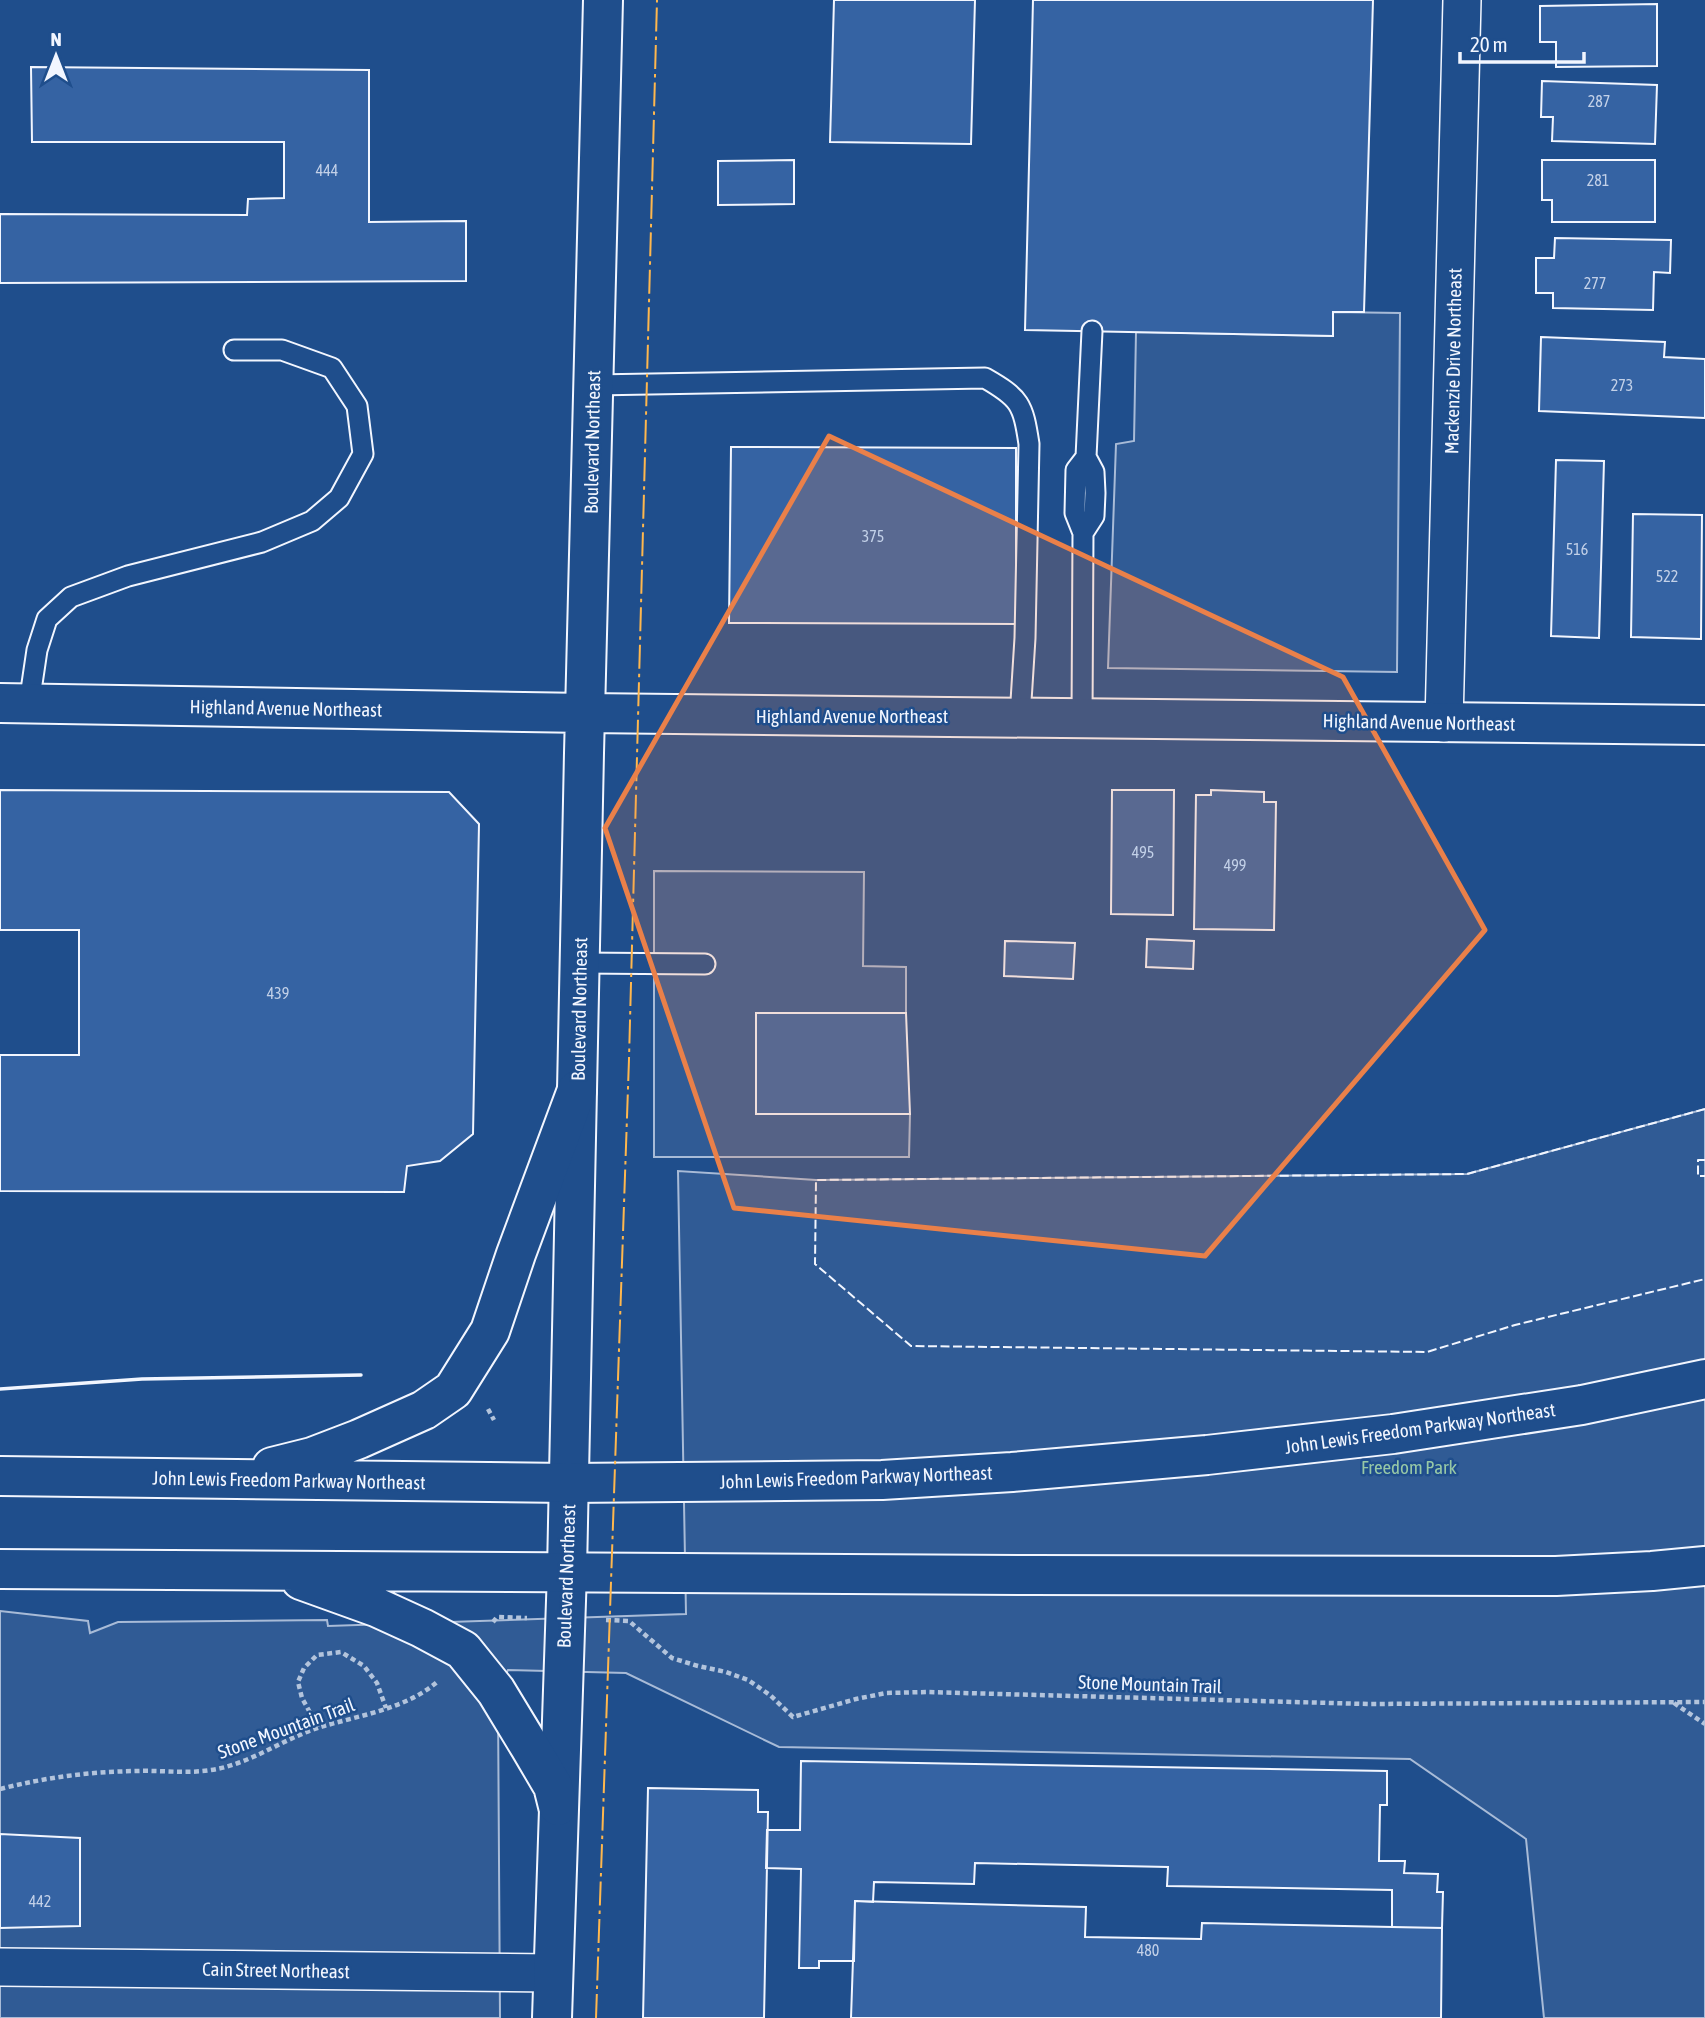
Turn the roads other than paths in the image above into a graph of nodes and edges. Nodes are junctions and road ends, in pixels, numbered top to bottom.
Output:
1 (603, 0) edge
2 (1462, 0) edge
3 (1092, 331) dead end
4 (234, 350) dead end
5 (594, 384) junction
6 (14, 704) edge
7 (586, 713) junction
8 (1020, 717) junction
9 (1082, 718) junction
10 (1444, 723) junction
11 (1705, 725) edge
12 (580, 963) junction
13 (705, 964) dead end
14 (577, 1090) junction
15 (1705, 1379) edge
16 (0, 1476) edge
17 (229, 1479) junction
18 (568, 1483) junction
19 (1705, 1566) edge
20 (0, 1569) edge
21 (272, 1570) junction
22 (567, 1571) junction
23 (558, 1806) junction
24 (0, 1967) edge
25 (552, 1973) junction
26 (552, 2018) edge

1 - 5 main road, Boulevard Northeast
2 - 10 street, Mackenzie Drive Northeast
3 - 9 lane
4 - 6 lane
5 - 7 main road, Boulevard Northeast
5 - 8 lane
6 - 7 main road, Highland Avenue Northeast
7 - 8 main road, Highland Avenue Northeast
7 - 12 main road, Boulevard Northeast
8 - 9 main road, Highland Avenue Northeast
9 - 10 main road, Highland Avenue Northeast
10 - 11 main road, Highland Avenue Northeast
12 - 13 lane
12 - 14 main road, Boulevard Northeast
14 - 17 main road
14 - 18 main road, Boulevard Northeast
15 - 18 main road, John Lewis Freedom Parkway Northeast
16 - 17 main road, John Lewis Freedom Parkway Northeast
17 - 18 main road, John Lewis Freedom Parkway Northeast
18 - 22 main road, Boulevard Northeast
19 - 22 main road
20 - 21 main road
21 - 22 main road
21 - 23 main road
22 - 23 main road, Boulevard Northeast
23 - 25 main road, Boulevard Northeast
24 - 25 street, Cain Street Northeast
25 - 26 main road, Boulevard Northeast

